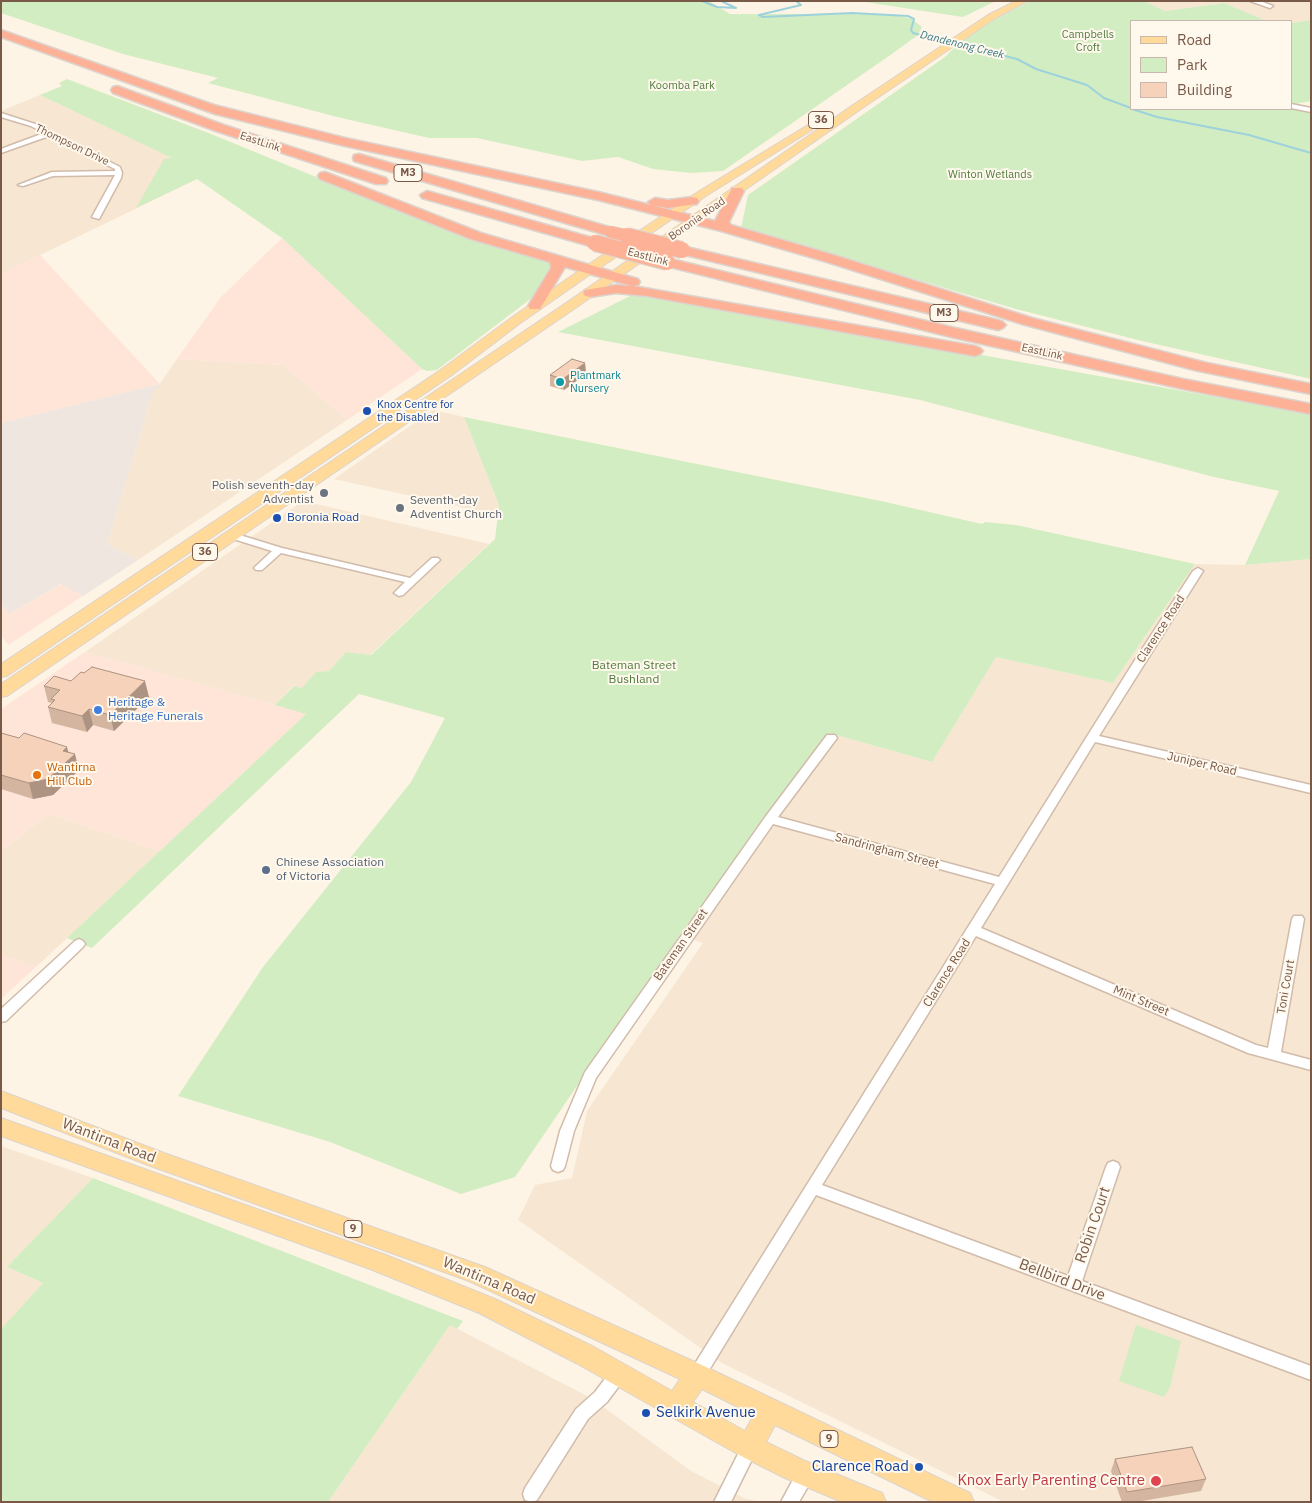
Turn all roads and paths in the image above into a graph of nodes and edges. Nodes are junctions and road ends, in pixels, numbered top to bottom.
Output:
1 (1006, 1) edge
2 (1023, 1) edge
3 (1253, 1) edge
4 (1270, 6) dead end
5 (1, 33) edge
6 (946, 42) junction
7 (103, 85) dead end
8 (846, 104) junction
9 (207, 106) junction
10 (857, 106) junction
11 (1292, 106) edge
12 (1311, 110) edge
13 (1, 115) edge
14 (220, 128) junction
15 (50, 133) junction
16 (1, 150) edge
17 (119, 173) junction
18 (21, 185) dead end
19 (394, 185) dead end
20 (413, 191) dead end
21 (738, 191) junction
22 (598, 196) junction
23 (692, 201) junction
24 (671, 214) junction
25 (96, 217) dead end
26 (694, 220) junction
27 (726, 228) junction
28 (557, 261) junction
29 (589, 270) junction
30 (613, 277) junction
31 (590, 293) junction
32 (688, 299) junction
33 (535, 306) junction
34 (523, 337) junction
35 (486, 343) junction
36 (1208, 368) junction
37 (435, 379) junction
38 (1183, 384) junction
39 (453, 385) junction
40 (1311, 389) edge
41 (1311, 409) edge
42 (340, 444) junction
43 (366, 445) junction
44 (230, 535) junction
45 (280, 550) junction
46 (436, 560) dead end
47 (259, 568) dead end
48 (1198, 572) dead end
49 (412, 581) junction
50 (399, 593) dead end
51 (1, 672) edge
52 (1, 692) edge
53 (831, 738) dead end
54 (1093, 738) junction
55 (1311, 789) edge
56 (770, 819) junction
57 (1004, 882) junction
58 (1298, 919) dead end
59 (974, 930) junction
60 (79, 944) dead end
61 (1, 1017) edge
62 (1274, 1055) junction
63 (1311, 1065) edge
64 (1, 1098) edge
65 (1, 1128) edge
66 (558, 1166) dead end
67 (1113, 1167) dead end
68 (814, 1188) junction
69 (1073, 1284) junction
70 (619, 1373) junction
71 (1311, 1373) edge
72 (697, 1376) junction
73 (677, 1405) junction
74 (769, 1411) junction
75 (750, 1447) junction
76 (811, 1476) junction
77 (530, 1494) dead end
78 (722, 1502) edge
79 (789, 1502) edge
80 (873, 1502) edge
81 (961, 1502) edge

1 - 6 main road, Boronia Road / 36
2 - 6 main road, Boronia Road / 36
3 - 4 street
5 - 9 highway, EastLink / M3
6 - 8 main road, Boronia Road / 36
6 - 10 main road, Boronia Road / 36
7 - 14 highway, EastLink / M3
8 - 10 main road
8 - 23 main road, Boronia Road / 36
9 - 22 highway
9 - 36 highway, EastLink / M3, bridge
10 - 21 main road, Boronia Road / 36
11 - 12 street
13 - 15 street, Thompson Drive
14 - 19 highway, EastLink / M3
14 - 28 highway
15 - 16 street
15 - 17 street, Thompson Drive
17 - 18 street
17 - 25 street, Thompson Drive
20 - 38 highway, EastLink / M3, bridge
21 - 26 main road, Boronia Road / 36
21 - 27 highway
22 - 23 highway
22 - 24 highway
23 - 24 main road, Boronia Road / 36
24 - 26 highway
24 - 29 main road, Boronia Road / 36
26 - 27 highway
26 - 30 main road, Boronia Road / 36
27 - 36 highway
28 - 29 highway
28 - 33 highway
29 - 30 highway
29 - 33 main road, Boronia Road / 36
30 - 31 main road, Boronia Road / 36
30 - 32 highway
31 - 32 highway
31 - 34 main road, Boronia Road / 36
32 - 38 highway
33 - 35 main road, Boronia Road / 36
34 - 35 main road
34 - 39 main road, Boronia Road / 36
35 - 37 main road, Boronia Road / 36
36 - 40 highway, EastLink / M3
37 - 39 main road
37 - 42 main road, Boronia Road / 36
38 - 41 highway, EastLink / M3
39 - 43 main road, Boronia Road / 36
42 - 43 main road
42 - 51 main road, Boronia Road / 36
43 - 44 main road, Boronia Road / 36
44 - 45 street
44 - 52 main road, Boronia Road / 36
45 - 47 street
45 - 49 street
46 - 49 street
48 - 54 street, Clarence Road
49 - 50 street
53 - 56 street, Bateman Street
54 - 55 street, Juniper Road
54 - 57 street, Clarence Road
56 - 57 street, Sandringham Street
56 - 66 street, Bateman Street
57 - 59 street, Clarence Road
58 - 62 street, Toni Court
59 - 62 street, Mint Street
59 - 68 street, Clarence Road
60 - 61 street
62 - 63 street, Mint Street
64 - 72 main road, Wantirna Road / 9
65 - 70 main road, Wantirna Road / 9
67 - 69 street, Robin Court
68 - 69 street, Bellbird Drive
68 - 72 street, Clarence Road
69 - 71 street, Bellbird Drive
70 - 73 main road, Wantirna Road / 9
70 - 77 street
72 - 73 main road
72 - 74 main road, Wantirna Road / 9
73 - 75 main road, Wantirna Road / 9
74 - 75 main road
74 - 81 main road, Wantirna Road / 9
75 - 76 main road, Wantirna Road / 9
75 - 78 street
76 - 79 street
76 - 80 main road, Wantirna Road / 9

